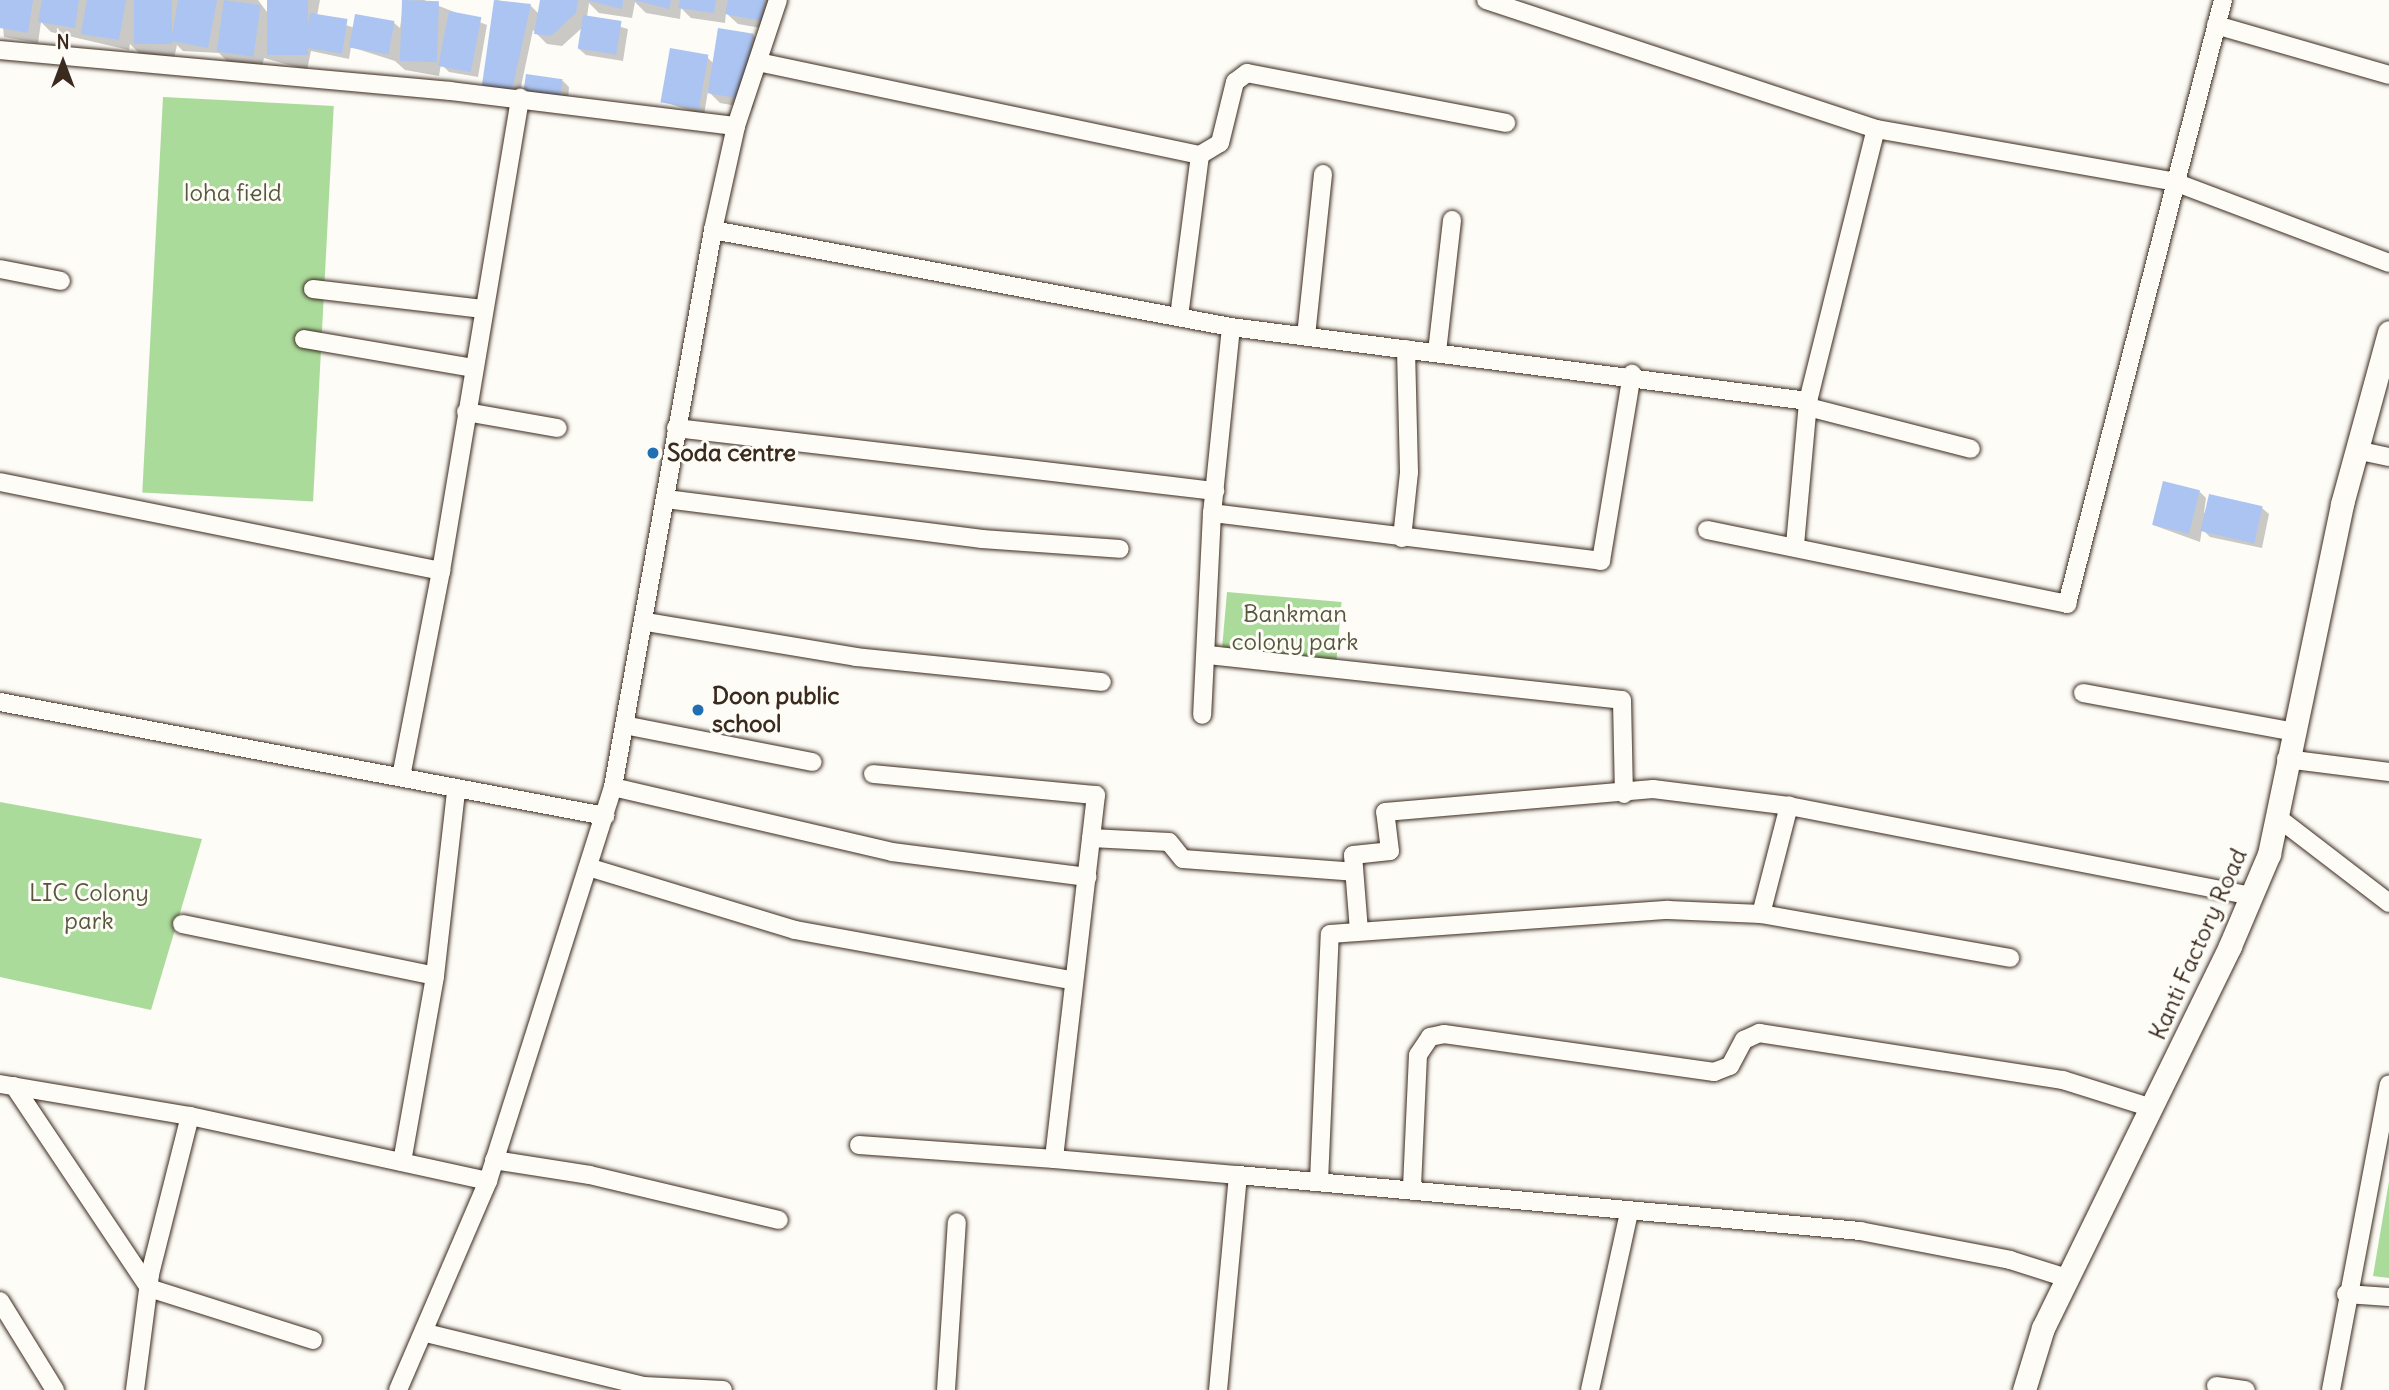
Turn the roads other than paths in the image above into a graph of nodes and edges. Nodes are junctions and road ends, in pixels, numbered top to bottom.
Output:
1 (778, 0) edge
2 (1486, 0) edge
3 (2223, 0) edge
4 (1506, 3) edge
5 (2216, 25) junction
6 (0, 50) edge
7 (758, 62) junction
8 (2389, 75) edge
9 (520, 99) junction
10 (1506, 123) dead end
11 (736, 126) junction
12 (1876, 129) junction
13 (1200, 155) junction
14 (1323, 174) dead end
15 (2172, 181) junction
16 (1452, 220) dead end
17 (713, 230) junction
18 (2389, 262) edge
19 (0, 269) edge
20 (61, 281) dead end
21 (313, 289) dead end
22 (482, 309) junction
23 (1179, 316) junction
24 (1231, 327) junction
25 (2389, 332) edge
26 (1306, 335) junction
27 (304, 339) dead end
28 (1406, 349) junction
29 (1437, 352) junction
30 (473, 368) junction
31 (1632, 374) junction
32 (1808, 404) junction
33 (466, 412) junction
34 (558, 428) dead end
35 (676, 428) junction
36 (1971, 449) dead end
37 (2356, 450) junction
38 (2389, 457) edge
39 (0, 482) edge
40 (1215, 491) junction
41 (666, 499) junction
42 (1212, 513) junction
43 (1706, 530) dead end
44 (1402, 538) junction
45 (1795, 545) junction
46 (1120, 549) dead end
47 (441, 571) junction
48 (647, 622) junction
49 (1208, 655) junction
50 (1102, 682) dead end
51 (2082, 693) dead end
52 (0, 702) edge
53 (1202, 715) dead end
54 (629, 726) junction
55 (2290, 731) junction
56 (2286, 759) junction
57 (812, 762) dead end
58 (2389, 772) edge
59 (873, 774) dead end
60 (401, 776) junction
61 (613, 787) junction
62 (456, 791) junction
63 (1624, 794) junction
64 (1789, 806) junction
65 (605, 816) junction
66 (2277, 817) junction
67 (1091, 838) junction
68 (588, 867) junction
69 (1354, 872) junction
70 (1087, 877) junction
71 (2253, 896) junction
72 (2389, 903) edge
73 (1761, 914) junction
74 (183, 924) dead end
75 (1359, 931) junction
76 (2010, 958) dead end
77 (435, 976) junction
78 (1070, 980) junction
79 (2389, 1084) edge
80 (7, 1085) edge
81 (2152, 1108) junction
82 (190, 1116) junction
83 (859, 1145) dead end
84 (1054, 1159) junction
85 (494, 1160) junction
86 (402, 1162) junction
87 (1238, 1175) junction
88 (488, 1181) junction
89 (1319, 1181) junction
90 (1412, 1187) junction
91 (1629, 1213) junction
92 (779, 1220) dead end
93 (957, 1222) dead end
94 (2067, 1278) junction
95 (149, 1288) junction
96 (2346, 1294) junction
97 (2389, 1297) edge
98 (0, 1301) edge
99 (426, 1333) junction
100 (313, 1339) dead end
101 (2216, 1386) dead end
102 (55, 1390) edge
103 (135, 1390) edge
104 (398, 1390) edge
105 (723, 1390) edge
106 (946, 1390) edge
107 (1218, 1390) edge
108 (1590, 1390) edge
109 (2024, 1390) edge
110 (2246, 1390) edge
111 (2331, 1390) edge

1 - 7 street
2 - 4 street
3 - 5 street
4 - 12 street
5 - 8 street
5 - 15 street
6 - 9 street
7 - 11 street
7 - 13 street
9 - 11 street
9 - 22 street
10 - 13 street
11 - 17 street
12 - 15 street
12 - 32 street
13 - 23 street
14 - 26 street
15 - 18 street
15 - 45 street
16 - 29 street
17 - 23 street
17 - 35 street
19 - 20 street
21 - 22 street
22 - 30 street
23 - 24 street
24 - 26 street
24 - 40 street
25 - 37 street, Kanti Factory Road
26 - 28 street
27 - 30 street
28 - 29 street
28 - 44 street
29 - 31 street
30 - 33 street
31 - 32 street
31 - 44 street
32 - 36 street
32 - 45 street
33 - 34 street
33 - 47 street
35 - 40 street
35 - 41 street
37 - 38 street
37 - 55 street, Kanti Factory Road
39 - 47 street
40 - 42 street
41 - 46 street
41 - 48 street
42 - 44 street
42 - 49 street
43 - 45 street
47 - 60 street
48 - 50 street
48 - 54 street
49 - 53 street
49 - 63 street
51 - 55 street
52 - 60 street
54 - 57 street
54 - 61 street
55 - 56 street, Kanti Factory Road
56 - 58 street
56 - 66 street, Kanti Factory Road
59 - 67 street
60 - 62 street
61 - 65 street
61 - 70 street
62 - 65 street
62 - 77 street
63 - 64 street
63 - 69 street
64 - 71 street
64 - 73 street
65 - 68 street
66 - 71 street, Kanti Factory Road
66 - 72 street
67 - 69 street
67 - 70 street
68 - 78 street
68 - 85 street
69 - 75 street
70 - 78 street
71 - 81 street, Kanti Factory Road
73 - 75 street
73 - 76 street
74 - 77 street
75 - 89 street
77 - 86 street
78 - 84 street
79 - 96 street
80 - 82 street
80 - 95 street
81 - 90 street
81 - 94 street, Kanti Factory Road
82 - 86 street
82 - 95 street
83 - 84 street
84 - 87 street
85 - 88 street
85 - 92 street
86 - 88 street
87 - 89 street
87 - 107 street
88 - 99 street
89 - 90 street
90 - 91 street
91 - 94 street
91 - 108 street
93 - 106 street
94 - 109 street, Kanti Factory Road
95 - 100 street
95 - 103 street
96 - 97 street
96 - 111 street
98 - 102 street
99 - 104 street
99 - 105 street
101 - 110 street

